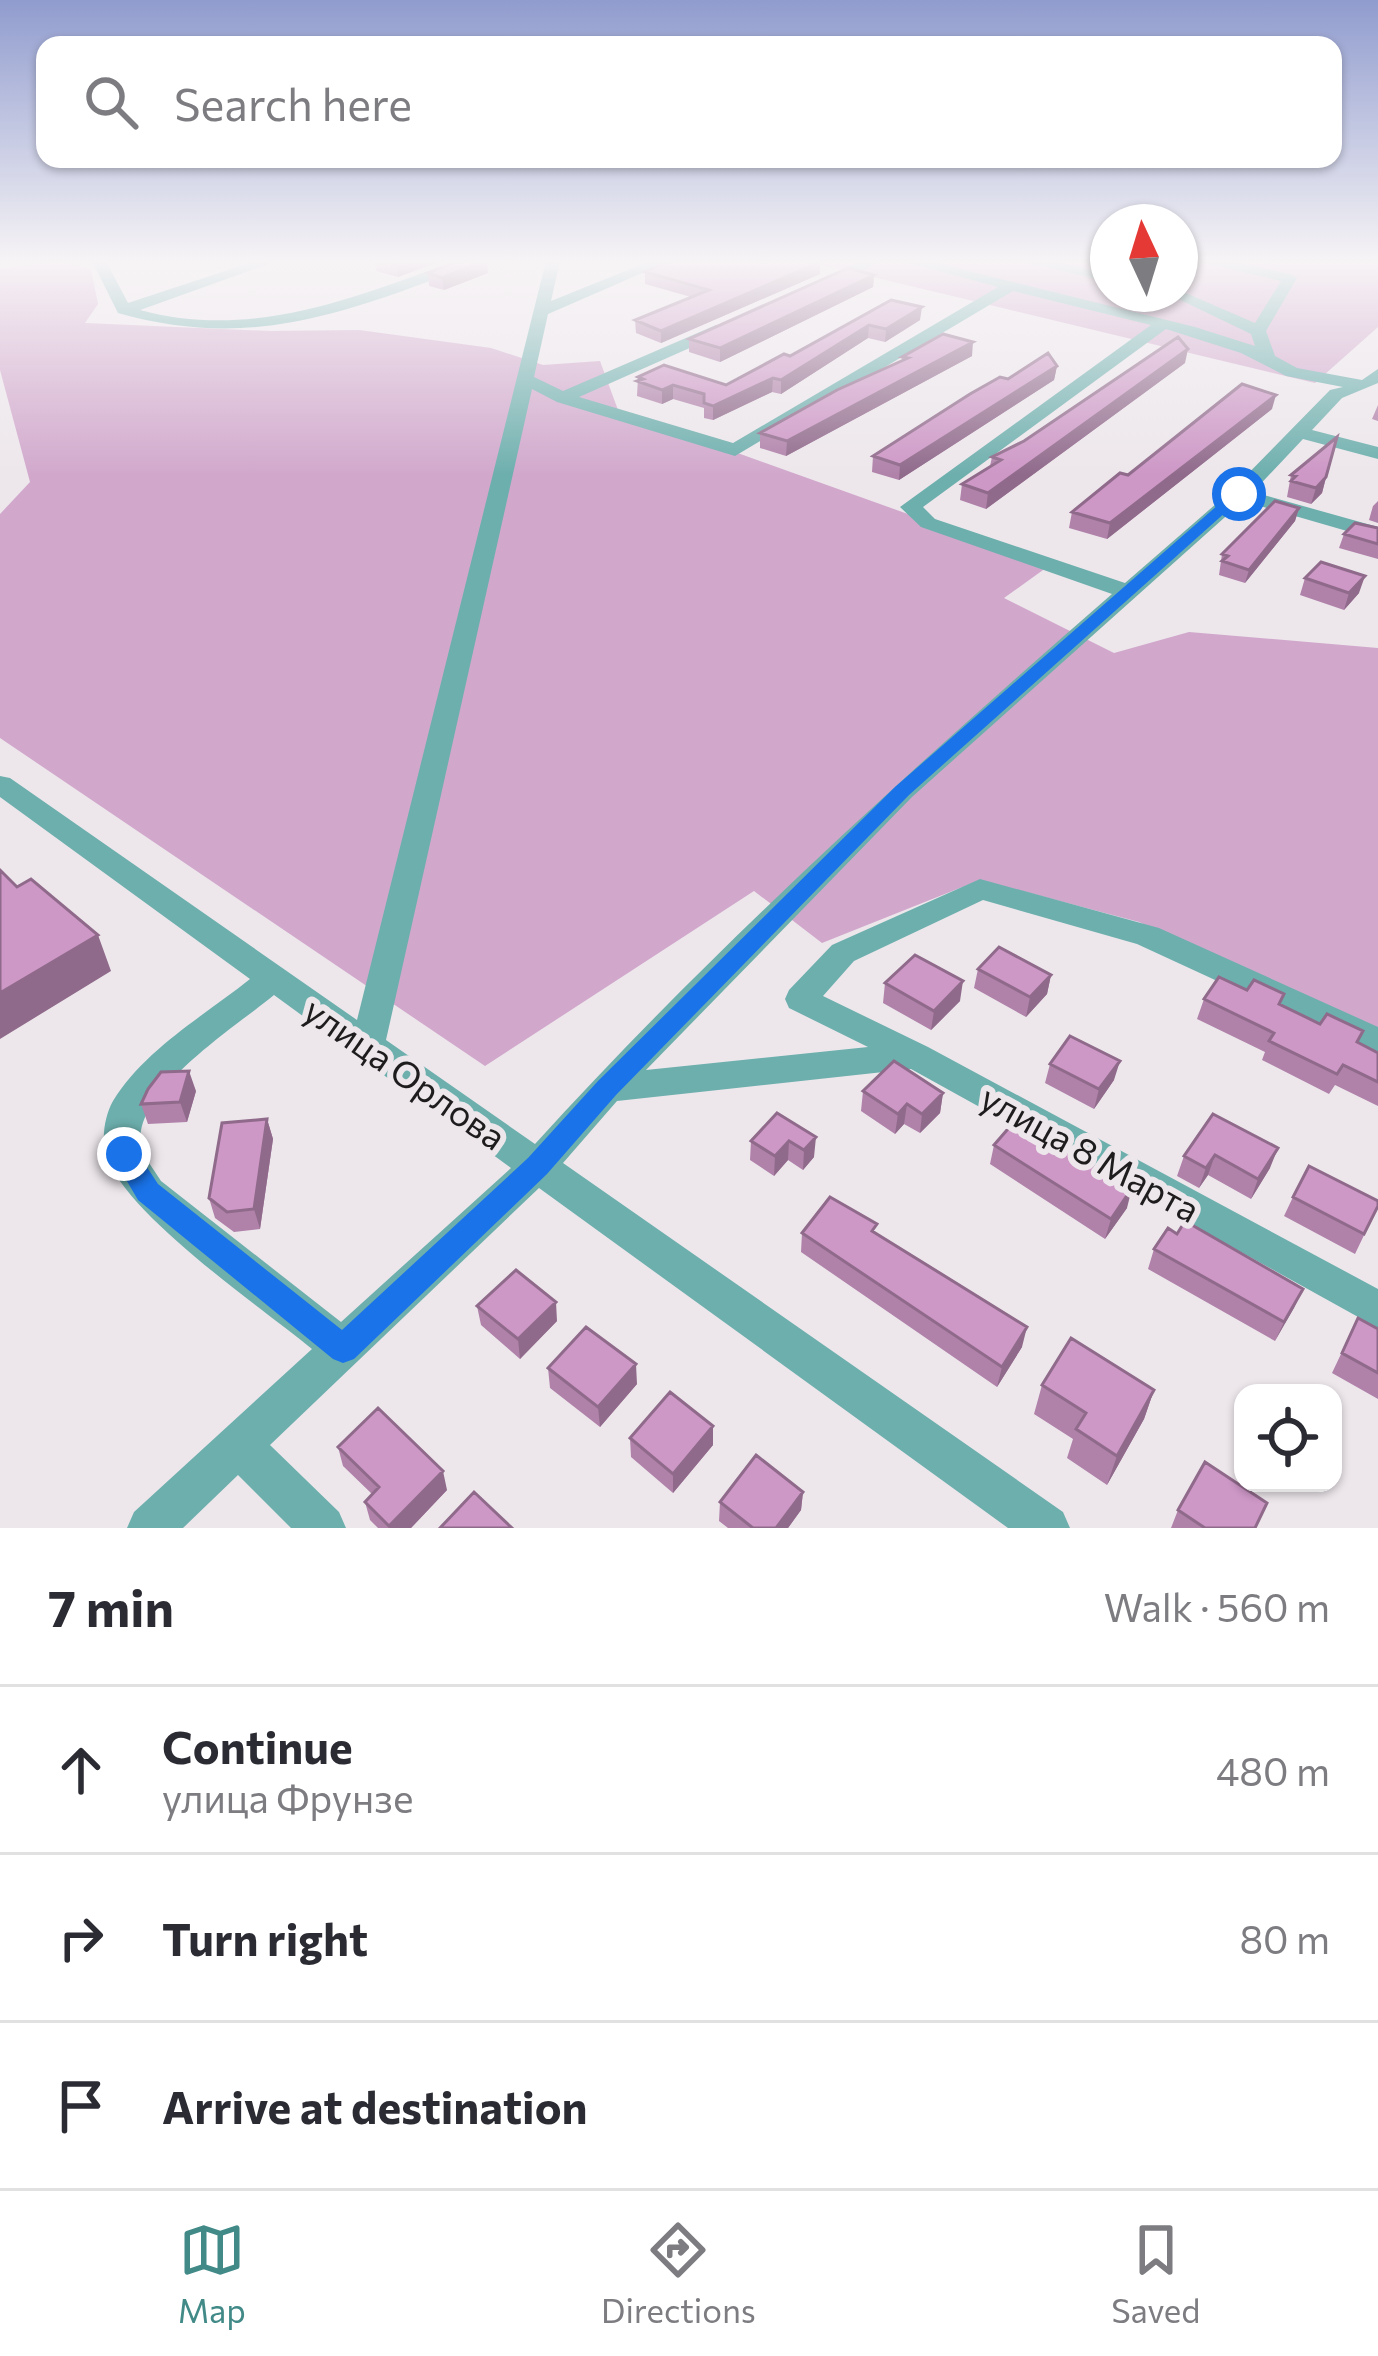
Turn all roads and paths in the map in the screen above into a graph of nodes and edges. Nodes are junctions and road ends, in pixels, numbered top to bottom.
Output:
1 (535, 332) edge
2 (712, 332) edge
3 (933, 332) edge
4 (1150, 332) edge
5 (1190, 332) edge
6 (1258, 332) edge
7 (1267, 359) junction
8 (524, 378) junction
9 (1374, 382) edge
10 (562, 398) junction
11 (1299, 432) junction
12 (1378, 453) edge
13 (1239, 494) junction
14 (1378, 535) edge
15 (1129, 592) junction
16 (0, 784) edge
17 (273, 977) junction
18 (1378, 1042) edge
19 (368, 1046) junction
20 (916, 1056) junction
21 (607, 1088) junction
22 (538, 1166) junction
23 (1378, 1310) edge
24 (343, 1349) junction
25 (240, 1446) junction
26 (150, 1528) edge
27 (322, 1528) edge
28 (1047, 1528) edge

1 - 8 street
2 - 10 street
3 - 10 street
4 - 15 street
5 - 7 street
6 - 7 street
7 - 9 street
8 - 10 street
8 - 19 street
9 - 11 street
11 - 12 street
11 - 13 street
13 - 14 street
13 - 15 street
15 - 21 street
16 - 17 street, улица Орлова
17 - 19 street, улица Орлова
17 - 24 street
18 - 20 street, улица 8 Марта
19 - 22 street, улица Орлова
20 - 21 street
20 - 23 street, улица 8 Марта
21 - 22 street
22 - 24 street
22 - 28 street, улица Орлова
24 - 25 street
25 - 26 street
25 - 27 street

